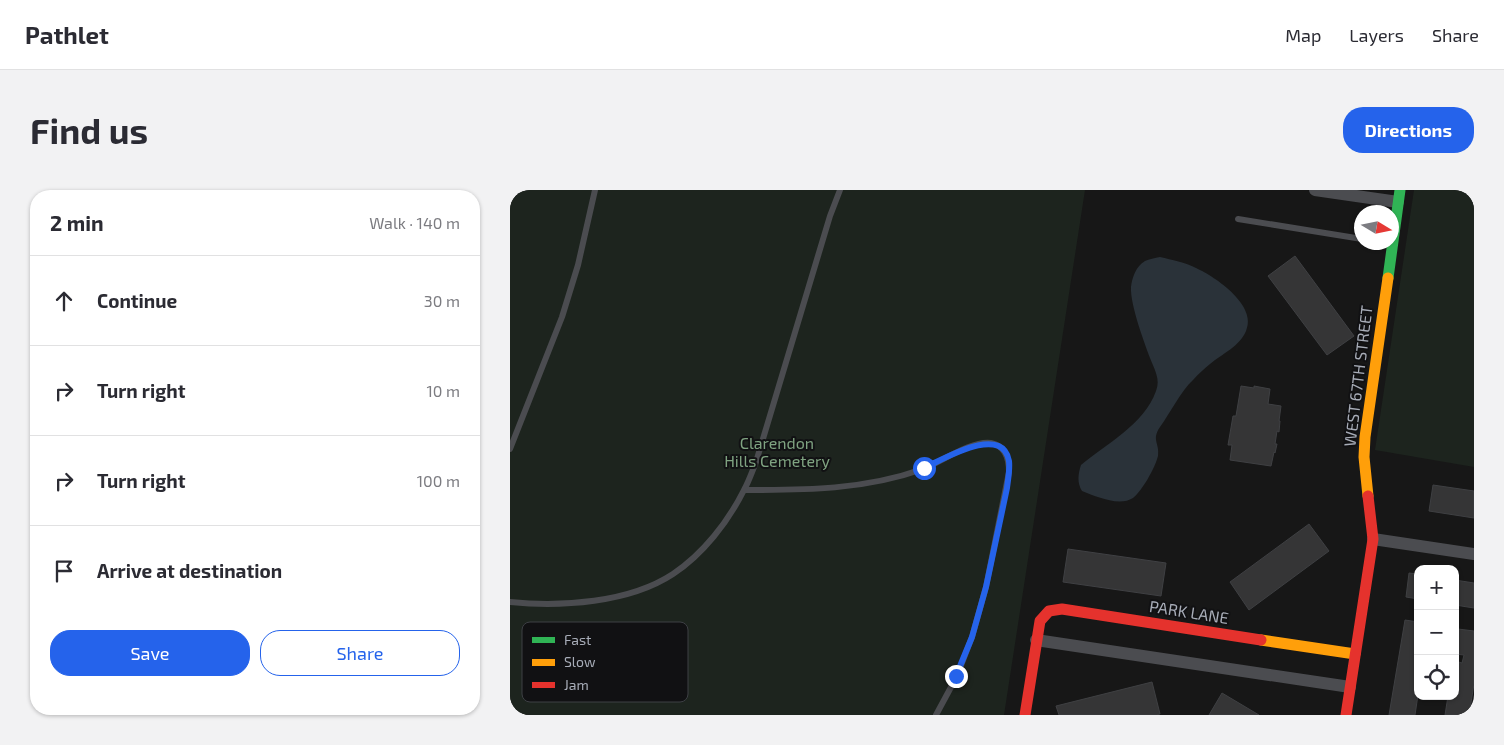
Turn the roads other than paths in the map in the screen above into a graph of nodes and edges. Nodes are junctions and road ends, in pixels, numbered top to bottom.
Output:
1 (595, 190) edge
2 (840, 190) edge
3 (1315, 190) edge
4 (1399, 196) edge
5 (1238, 219) dead end
6 (1354, 238) edge
7 (1387, 250) edge
8 (510, 449) edge
9 (744, 490) junction
10 (1373, 539) junction
11 (1474, 554) edge
12 (510, 602) edge
13 (1036, 640) junction
14 (1355, 654) junction
15 (1350, 687) junction
16 (936, 715) edge
17 (1025, 715) edge
18 (1346, 715) edge

1 - 8 lane
2 - 9 lane
3 - 4 street
5 - 6 lane
7 - 10 street, WEST 67TH STREET
9 - 12 lane
9 - 16 lane
10 - 11 street
10 - 14 street, WEST 67TH STREET
13 - 14 street, PARK LANE
13 - 15 street
13 - 17 street, PARK LANE
14 - 15 street, WEST 67TH STREET
15 - 18 street, WEST 67TH STREET

